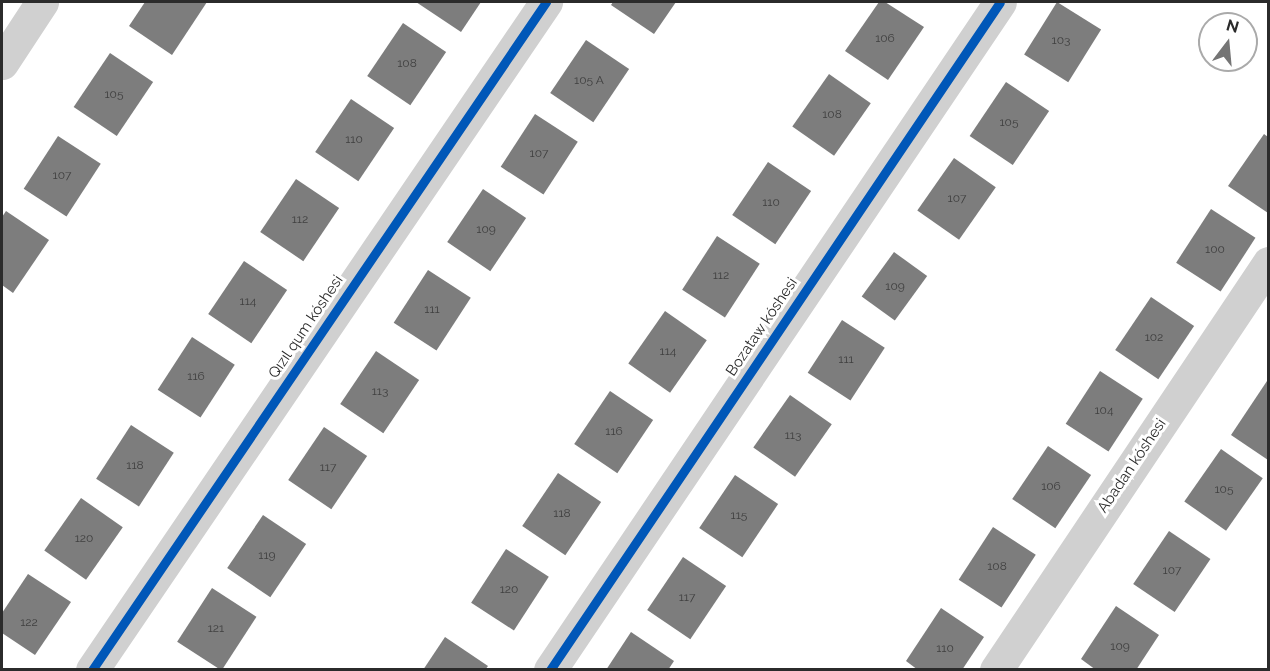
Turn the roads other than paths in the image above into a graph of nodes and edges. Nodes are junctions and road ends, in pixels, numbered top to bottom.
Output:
1 (42, 2) edge
2 (546, 2) edge
3 (1000, 2) edge
4 (2, 63) edge
5 (1269, 263) edge
6 (92, 669) edge
7 (550, 669) edge
8 (996, 669) edge

1 - 4 street
2 - 6 street, Qızıl qum kóshesi
3 - 7 street, Bozataw kóshesi
5 - 8 street, Abadan kóshesi

